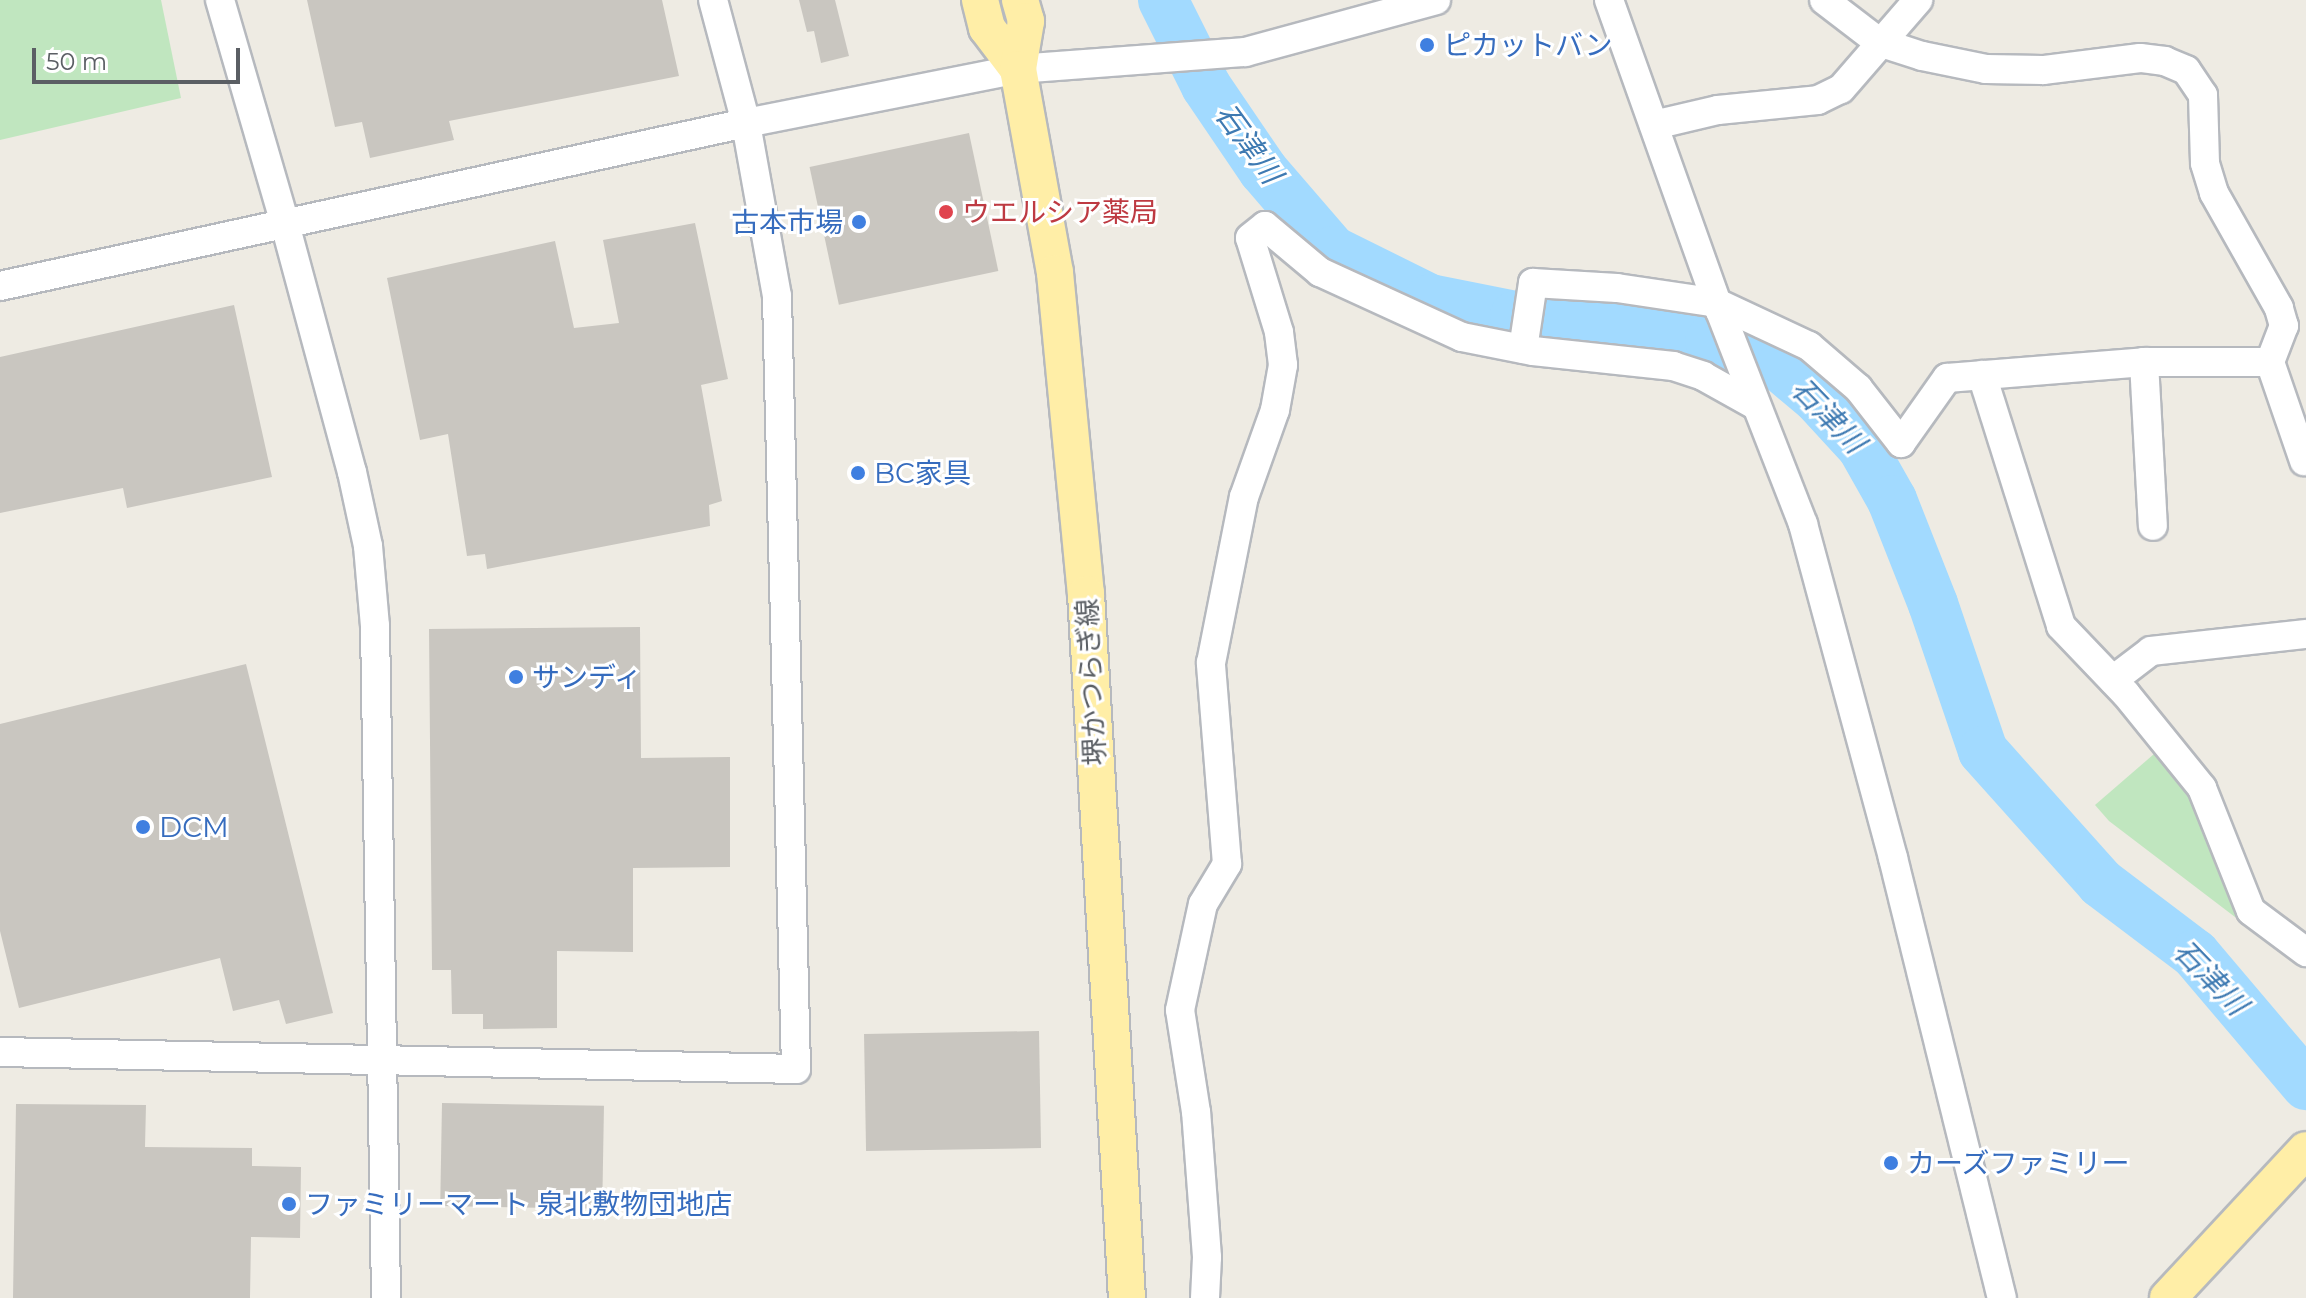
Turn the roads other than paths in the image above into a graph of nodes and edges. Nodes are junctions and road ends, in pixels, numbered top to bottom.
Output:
1 (220, 0) edge
2 (713, 0) edge
3 (980, 0) edge
4 (1020, 0) edge
5 (1436, 0) edge
6 (1609, 0) edge
7 (1824, 0) edge
8 (1918, 0) edge
9 (1879, 42) junction
10 (1018, 69) junction
11 (746, 123) junction
12 (1654, 125) junction
13 (285, 224) junction
14 (0, 286) edge
15 (1719, 307) junction
16 (1523, 349) junction
17 (2144, 362) junction
18 (2270, 362) junction
19 (1982, 375) junction
20 (1754, 402) junction
21 (2304, 461) edge
22 (2153, 526) dead end
23 (2306, 634) edge
24 (2113, 680) junction
25 (2306, 952) edge
26 (0, 1052) edge
27 (381, 1059) junction
28 (2298, 1159) edge
29 (386, 1298) edge
30 (1127, 1298) edge
31 (1205, 1298) edge
32 (2002, 1298) edge
33 (2168, 1298) edge

1 - 13 street
2 - 11 street
3 - 10 main road, 堺かつらぎ線
4 - 10 main road, 堺かつらぎ線
5 - 10 street
6 - 12 street
7 - 9 street
8 - 9 street
9 - 12 street
9 - 18 street
10 - 11 street
10 - 30 main road, 堺かつらぎ線
11 - 13 street
11 - 27 street
12 - 15 street
13 - 14 street
13 - 27 street
15 - 16 street
15 - 19 street
15 - 20 street
16 - 20 street
16 - 31 street
17 - 18 street
17 - 19 street
17 - 22 street
18 - 21 street
19 - 24 street
20 - 32 street
23 - 24 street
24 - 25 street
26 - 27 street
27 - 29 street
28 - 33 main road

